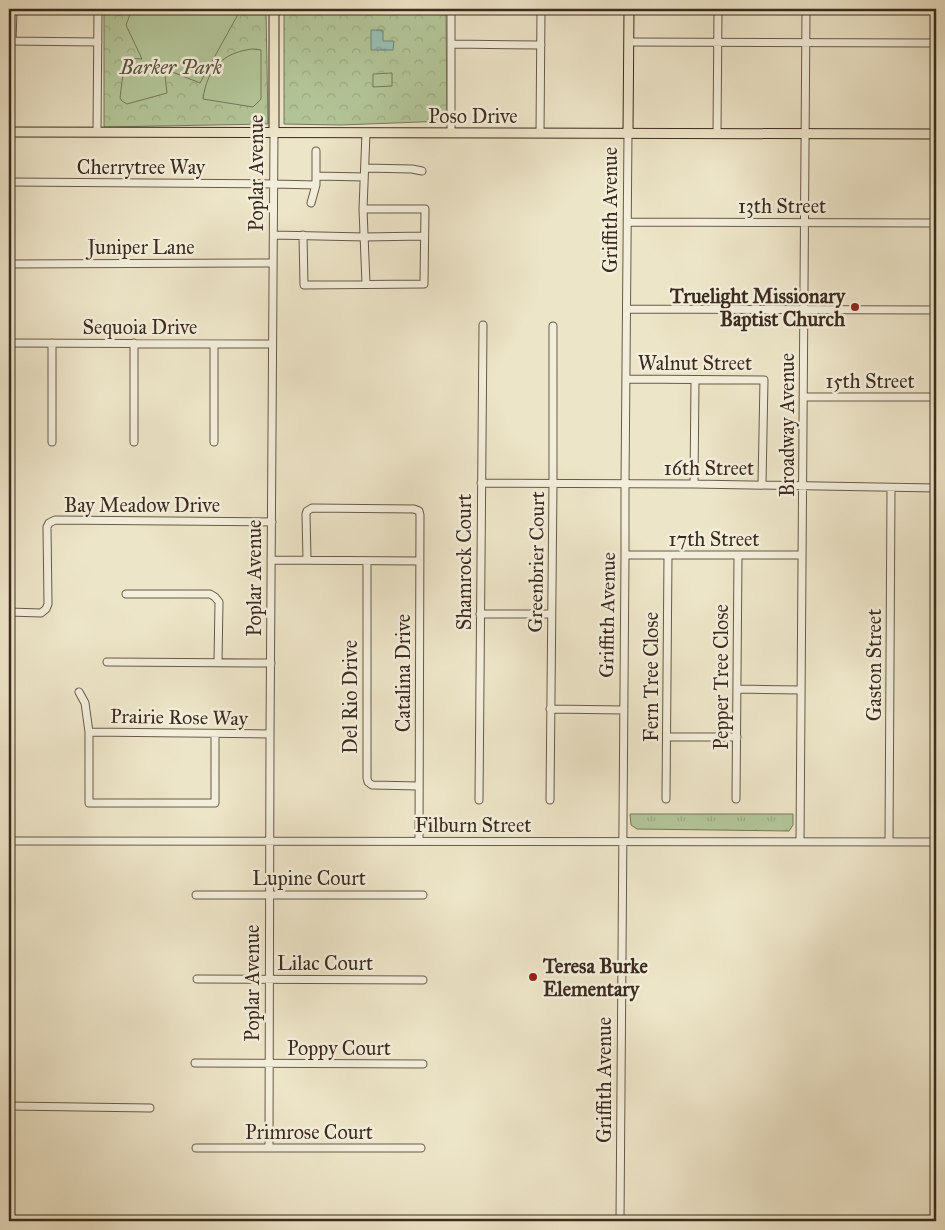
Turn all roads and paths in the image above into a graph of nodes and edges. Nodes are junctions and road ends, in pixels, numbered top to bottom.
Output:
1 (12, 9) edge
2 (98, 9) edge
3 (274, 9) edge
4 (451, 9) edge
5 (541, 9) edge
6 (629, 9) edge
7 (718, 9) edge
8 (806, 9) edge
9 (10, 41) edge
10 (98, 42) junction
11 (629, 42) junction
12 (718, 43) junction
13 (806, 43) junction
14 (451, 44) junction
15 (936, 44) edge
16 (541, 45) junction
17 (9, 132) edge
18 (98, 132) junction
19 (274, 132) junction
20 (366, 133) junction
21 (451, 133) junction
22 (540, 133) junction
23 (628, 133) junction
24 (717, 134) junction
25 (805, 134) junction
26 (936, 134) edge
27 (316, 151) dead end
28 (365, 168) junction
29 (422, 171) dead end
30 (317, 176) junction
31 (364, 176) junction
32 (9, 182) edge
33 (274, 184) junction
34 (316, 185) junction
35 (311, 203) dead end
36 (363, 209) junction
37 (628, 222) junction
38 (805, 222) junction
39 (936, 223) edge
40 (274, 235) junction
41 (303, 235) junction
42 (424, 236) junction
43 (365, 237) junction
44 (274, 263) junction
45 (9, 264) edge
46 (366, 284) junction
47 (627, 309) junction
48 (804, 310) junction
49 (936, 310) edge
50 (483, 325) dead end
51 (553, 326) dead end
52 (9, 343) edge
53 (52, 343) junction
54 (134, 344) junction
55 (214, 344) junction
56 (272, 344) junction
57 (627, 379) junction
58 (695, 380) junction
59 (804, 397) junction
60 (936, 397) edge
61 (52, 442) dead end
62 (134, 442) dead end
63 (214, 442) dead end
64 (481, 483) junction
65 (553, 483) junction
66 (625, 484) junction
67 (694, 484) junction
68 (762, 484) junction
69 (803, 485) junction
70 (891, 488) junction
71 (936, 488) edge
72 (272, 522) junction
73 (625, 555) junction
74 (668, 555) junction
75 (738, 555) junction
76 (802, 555) junction
77 (271, 560) junction
78 (306, 560) junction
79 (367, 560) junction
80 (420, 561) junction
81 (126, 594) dead end
82 (9, 612) edge
83 (480, 614) junction
84 (551, 614) junction
85 (107, 662) dead end
86 (218, 662) junction
87 (271, 663) junction
88 (738, 689) junction
89 (801, 690) junction
90 (79, 692) dead end
91 (550, 709) junction
92 (624, 710) junction
93 (89, 732) junction
94 (215, 734) junction
95 (270, 734) junction
96 (666, 737) junction
97 (737, 737) junction
98 (419, 786) junction
99 (666, 799) dead end
100 (736, 799) dead end
101 (479, 800) dead end
102 (550, 800) dead end
103 (9, 841) edge
104 (269, 841) junction
105 (419, 841) junction
106 (623, 842) junction
107 (800, 842) junction
108 (889, 842) junction
109 (936, 842) edge
110 (270, 894) junction
111 (196, 895) dead end
112 (423, 895) dead end
113 (197, 979) dead end
114 (270, 980) junction
115 (423, 980) dead end
116 (195, 1063) dead end
117 (270, 1064) junction
118 (423, 1064) dead end
119 (9, 1106) edge
120 (150, 1108) dead end
121 (196, 1148) dead end
122 (269, 1148) junction
123 (421, 1148) dead end
124 (620, 1221) edge

1 - 9 street
2 - 10 street
3 - 19 main road, Poplar Avenue
4 - 14 street
5 - 16 street
6 - 11 main road, Griffith Avenue
7 - 12 street
8 - 13 street, Broadway Avenue
9 - 10 street
10 - 18 street
11 - 12 street
11 - 23 main road, Griffith Avenue
12 - 13 street
12 - 24 street
13 - 15 street
13 - 25 street, Broadway Avenue
14 - 16 street
14 - 21 street
16 - 22 street
17 - 18 main road, Poso Drive
18 - 19 main road, Poso Drive
19 - 20 main road, Poso Drive
19 - 33 street, Poplar Avenue
20 - 21 main road, Poso Drive
20 - 28 street
21 - 22 main road, Poso Drive
22 - 23 main road, Poso Drive
23 - 24 main road, Poso Drive
23 - 37 street, Griffith Avenue
24 - 25 main road, Poso Drive
25 - 26 main road, Poso Drive
25 - 38 street, Broadway Avenue
27 - 30 street
28 - 29 street
28 - 31 street
30 - 31 street
30 - 34 street
31 - 36 street
32 - 33 street, Cherrytree Way
33 - 34 street, Cherrytree Way
33 - 40 street, Poplar Avenue
34 - 35 street
36 - 42 street
36 - 43 street
37 - 38 street, 13th Street
37 - 47 street, Griffith Avenue
38 - 39 street, 13th Street
38 - 48 street, Broadway Avenue
40 - 41 street
40 - 44 street, Poplar Avenue
41 - 43 street
41 - 46 street
42 - 43 street
42 - 46 street
43 - 46 street
44 - 45 street, Juniper Lane
44 - 56 street, Poplar Avenue
47 - 48 street
47 - 57 street, Griffith Avenue
48 - 49 street
48 - 59 street, Broadway Avenue
50 - 64 street, Shamrock Court
51 - 65 street, Greenbrier Court
52 - 53 street, Sequoia Drive
53 - 54 street, Sequoia Drive
53 - 61 street
54 - 55 street, Sequoia Drive
54 - 62 street
55 - 56 street, Sequoia Drive
55 - 63 street
56 - 72 street, Poplar Avenue
57 - 58 street, Walnut Street
57 - 66 street, Griffith Avenue
58 - 67 street
58 - 68 street, Walnut Street
59 - 60 street, 15th Street
59 - 69 street, Broadway Avenue
64 - 65 street, 16th Street
64 - 83 street, Shamrock Court
65 - 66 street, 16th Street
65 - 84 street, Greenbrier Court
66 - 67 street, 16th Street
66 - 73 street, Griffith Avenue
67 - 68 street, 16th Street
68 - 69 street, 16th Street
69 - 70 street, 16th Street
69 - 76 street, Broadway Avenue
70 - 71 street, 16th Street
70 - 108 street, Gaston Street
72 - 77 street, Poplar Avenue
72 - 82 street, Bay Meadow Drive
73 - 74 street, 17th Street
73 - 92 street, Griffith Avenue
74 - 75 street, 17th Street
74 - 96 street, Fern Tree Close
75 - 76 street, 17th Street
75 - 88 street, Pepper Tree Close
76 - 89 street, Broadway Avenue
77 - 78 street
77 - 87 street, Poplar Avenue
78 - 79 street
78 - 80 street, Catalina Drive
79 - 80 street
79 - 98 street, Del Rio Drive
80 - 98 street, Catalina Drive
81 - 86 street
83 - 84 street
83 - 101 street, Shamrock Court
84 - 91 street, Greenbrier Court
85 - 86 street
86 - 87 street
87 - 95 street, Poplar Avenue
88 - 89 street
88 - 97 street, Pepper Tree Close
89 - 107 street, Broadway Avenue
90 - 93 street
91 - 92 street
91 - 102 street, Greenbrier Court
92 - 106 street, Griffith Avenue
93 - 94 street, Prairie Rose Way
93 - 94 street
94 - 95 street, Prairie Rose Way
95 - 104 street, Poplar Avenue
96 - 97 street
96 - 99 street, Fern Tree Close
97 - 100 street, Pepper Tree Close
98 - 105 street, Catalina Drive
103 - 104 street, Filburn Street
104 - 105 street, Filburn Street
104 - 110 street, Poplar Avenue
105 - 106 street, Filburn Street
106 - 107 street, Filburn Street
106 - 124 street, Griffith Avenue
107 - 108 street, Filburn Street
108 - 109 street, Filburn Street
110 - 111 street, Lupine Court
110 - 112 street, Lupine Court
110 - 114 street, Poplar Avenue
113 - 114 street, Lilac Court
114 - 115 street, Lilac Court
114 - 117 street, Poplar Avenue
116 - 117 street, Poppy Court
117 - 118 street, Poppy Court
117 - 122 street, Poplar Avenue
119 - 120 street
121 - 122 street, Primrose Court
122 - 123 street, Primrose Court

